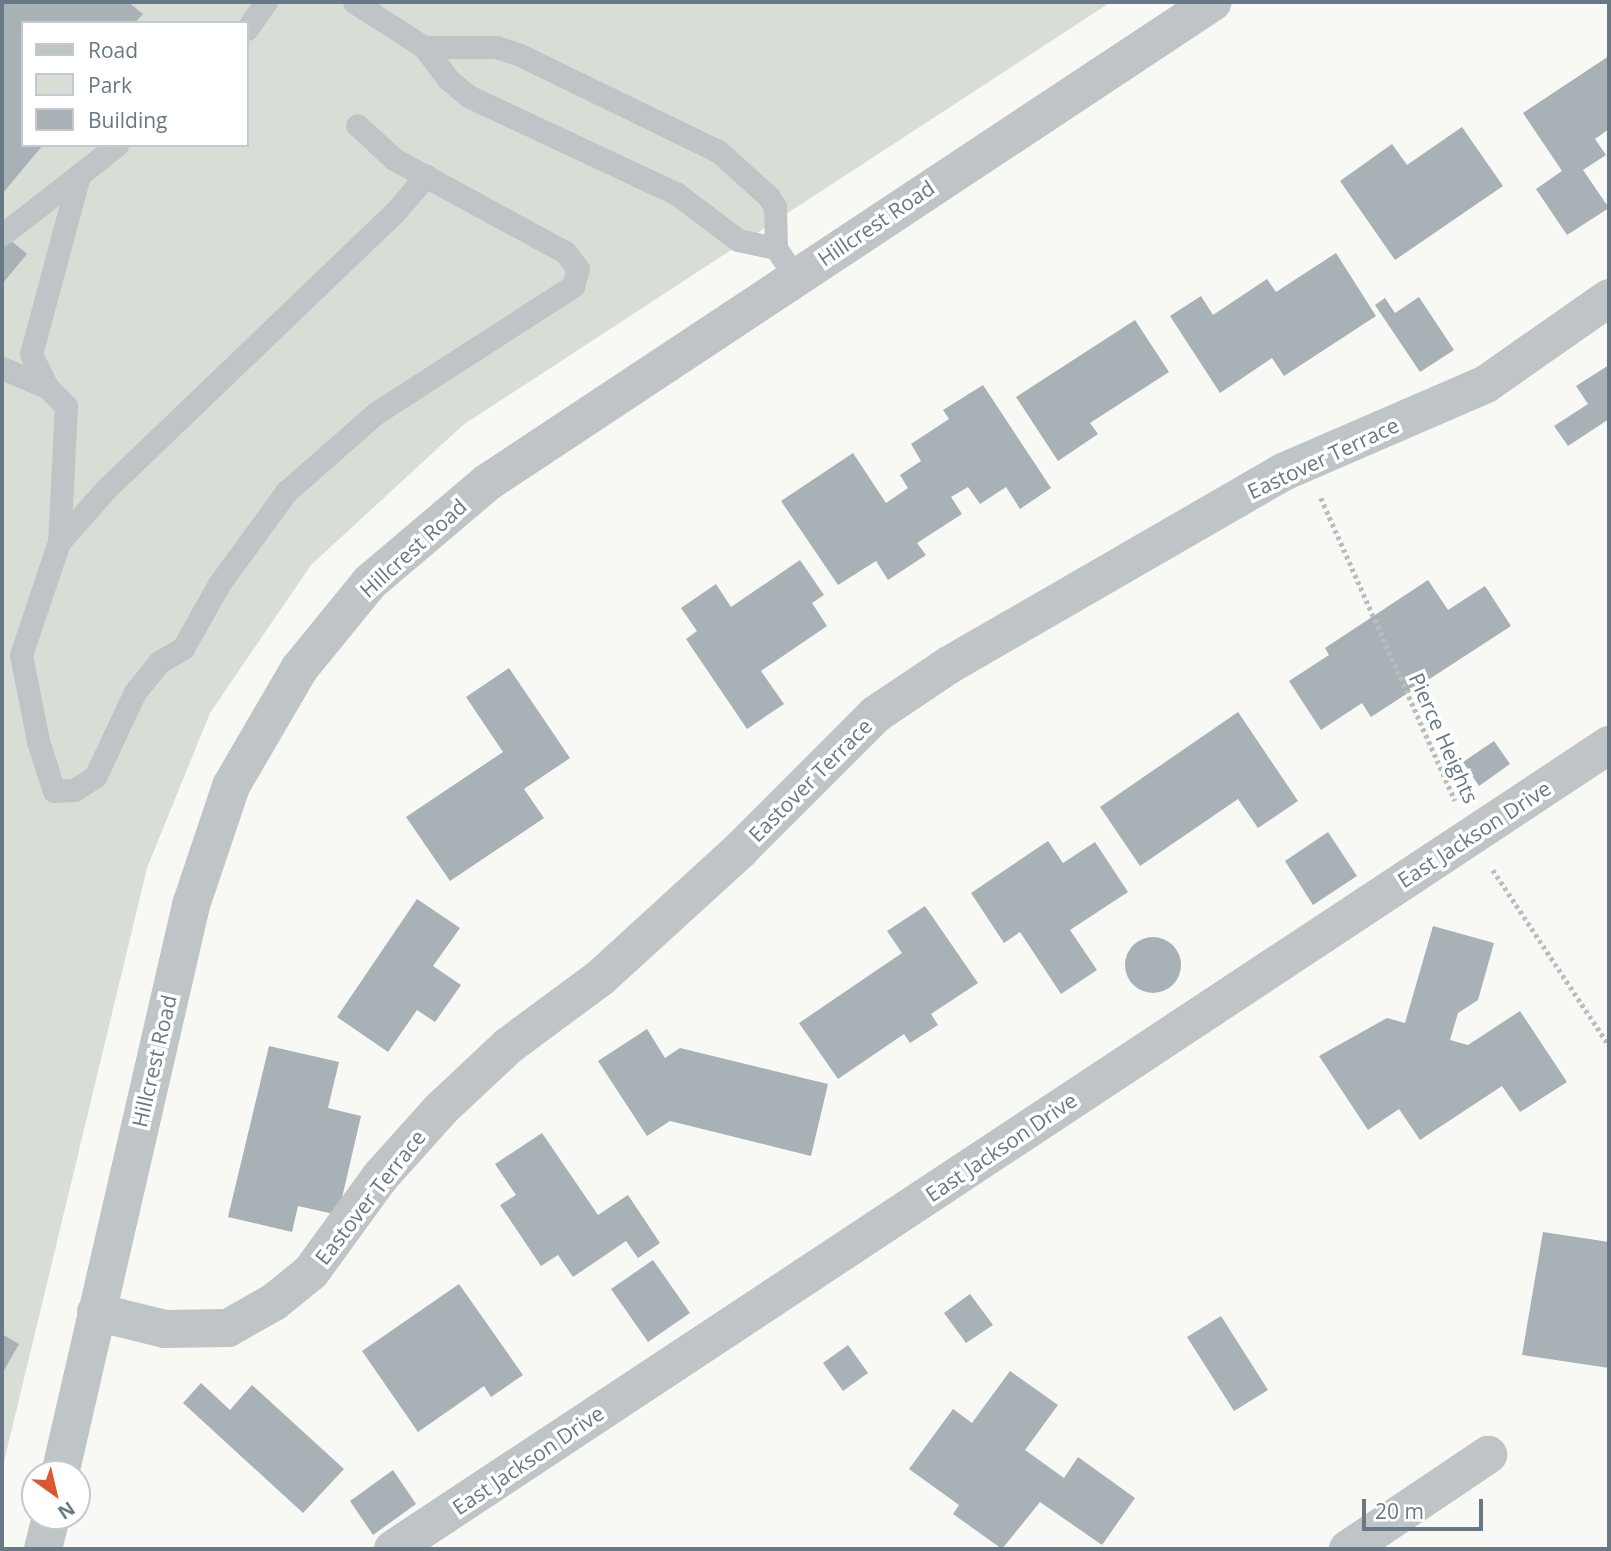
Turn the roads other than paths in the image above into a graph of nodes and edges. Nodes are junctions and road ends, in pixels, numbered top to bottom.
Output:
1 (266, 2) edge
2 (354, 2) edge
3 (1213, 2) edge
4 (248, 28) edge
5 (424, 47) junction
6 (357, 125) dead end
7 (115, 147) edge
8 (79, 176) junction
9 (426, 176) junction
10 (3, 234) edge
11 (785, 262) junction
12 (1609, 298) edge
13 (2, 369) edge
14 (47, 387) junction
15 (59, 542) junction
16 (1609, 745) edge
17 (96, 1312) junction
18 (1488, 1455) dead end
19 (63, 1460) edge
20 (48, 1530) edge
21 (43, 1549) edge
22 (393, 1549) edge
23 (1348, 1549) edge

1 - 4 lane
2 - 5 lane
3 - 11 street, Hillcrest Road
5 - 11 lane
5 - 11 lane
6 - 9 lane
7 - 8 lane
8 - 10 lane
8 - 14 lane
9 - 15 lane
9 - 15 lane
11 - 17 street, Hillcrest Road
12 - 17 street, Eastover Terrace
13 - 14 lane
14 - 15 lane
16 - 22 street, East Jackson Drive
17 - 19 street, Hillcrest Road
18 - 23 street
20 - 21 street

